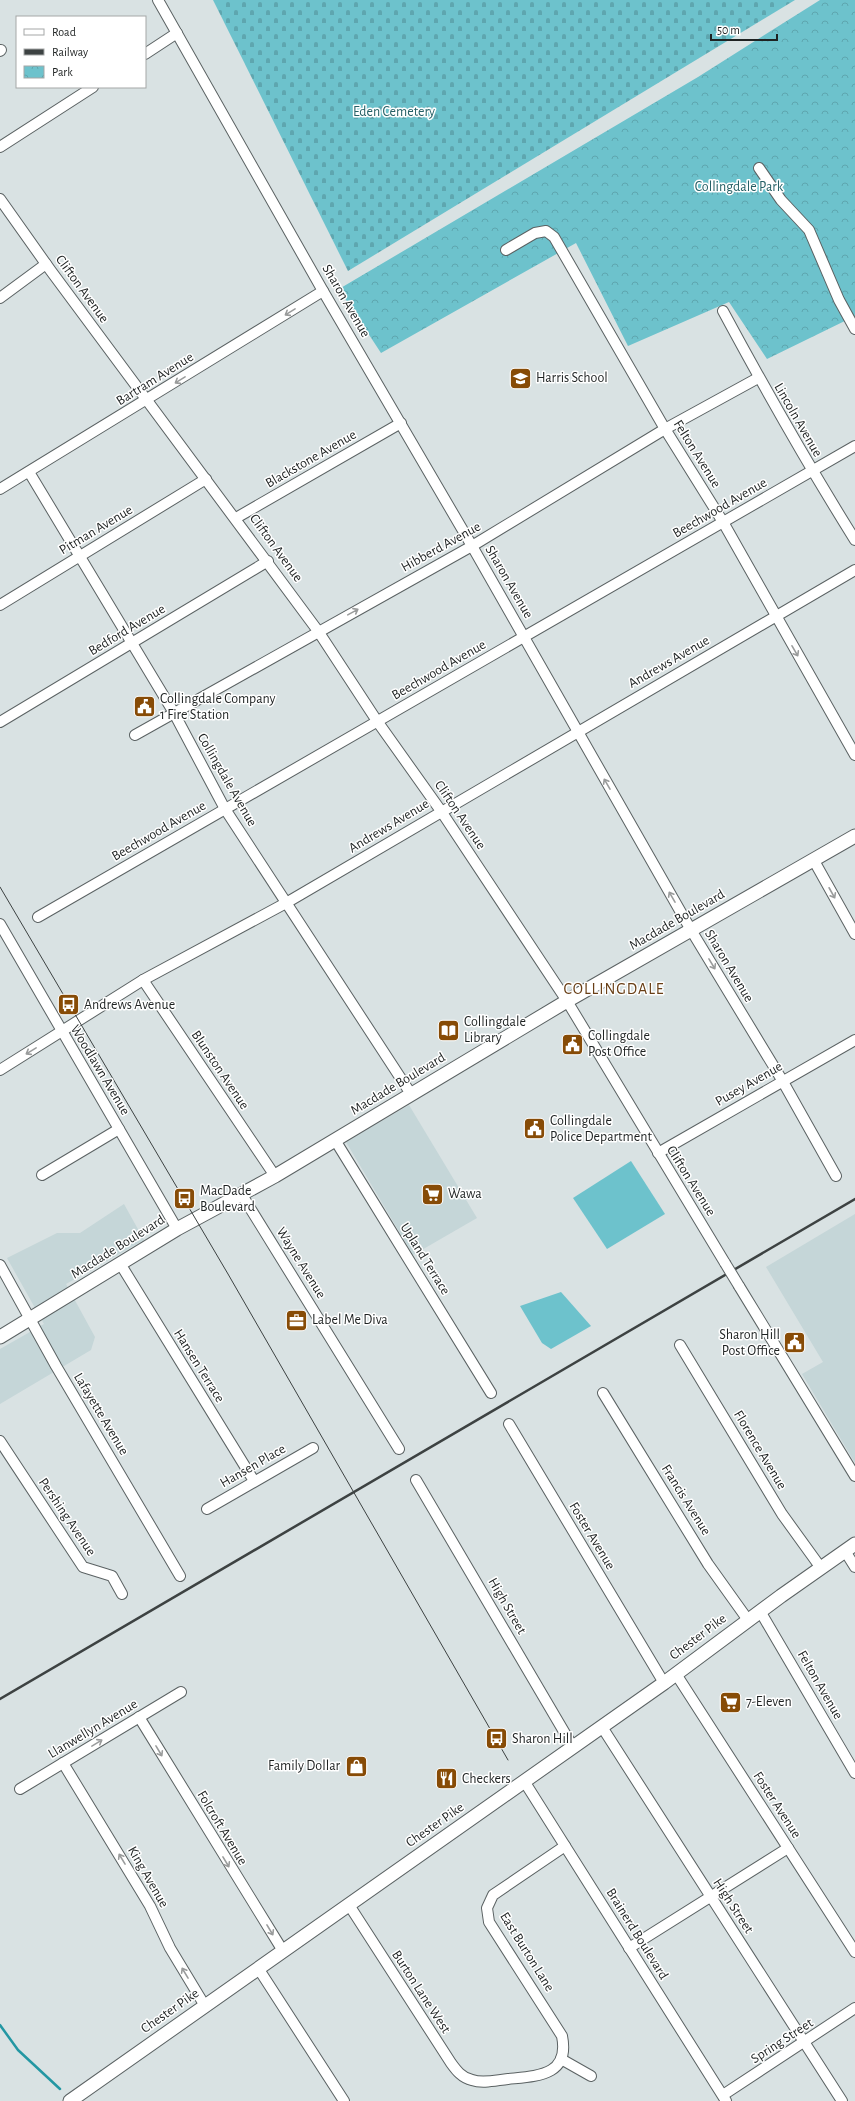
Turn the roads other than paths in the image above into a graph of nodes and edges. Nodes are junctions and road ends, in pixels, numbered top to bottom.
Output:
1 (158, 0) edge
2 (177, 33) junction
3 (146, 53) edge
4 (91, 88) edge
5 (0, 147) edge
6 (759, 168) dead end
7 (0, 199) edge
8 (506, 250) dead end
9 (46, 264) junction
10 (323, 291) junction
11 (0, 298) edge
12 (723, 311) dead end
13 (855, 329) edge
14 (758, 378) junction
15 (147, 400) junction
16 (401, 424) junction
17 (665, 429) junction
18 (855, 446) edge
19 (812, 471) junction
20 (29, 472) junction
21 (206, 480) junction
22 (0, 490) edge
23 (236, 518) junction
24 (723, 522) junction
25 (855, 540) edge
26 (472, 546) junction
27 (78, 557) junction
28 (268, 562) junction
29 (855, 570) edge
30 (0, 605) edge
31 (776, 617) junction
32 (318, 631) junction
33 (524, 637) junction
34 (131, 644) junction
35 (174, 713) junction
36 (0, 722) edge
37 (378, 722) junction
38 (577, 731) junction
39 (135, 735) dead end
40 (855, 755) edge
41 (225, 809) junction
42 (441, 811) junction
43 (855, 836) edge
44 (814, 859) junction
45 (286, 903) junction
46 (38, 917) dead end
47 (0, 924) edge
48 (691, 930) junction
49 (855, 934) edge
50 (4, 939) edge
51 (143, 980) junction
52 (567, 1001) junction
53 (61, 1032) junction
54 (855, 1040) edge
55 (0, 1070) edge
56 (782, 1080) junction
57 (411, 1094) junction
58 (120, 1129) junction
59 (335, 1140) junction
60 (658, 1153) junction
61 (42, 1175) dead end
62 (275, 1176) junction
63 (836, 1176) dead end
64 (242, 1195) junction
65 (177, 1229) junction
66 (0, 1265) edge
67 (121, 1265) junction
68 (30, 1319) junction
69 (0, 1337) edge
70 (680, 1345) dead end
71 (491, 1393) dead end
72 (603, 1393) dead end
73 (509, 1424) dead end
74 (0, 1441) edge
75 (313, 1448) dead end
76 (399, 1449) dead end
77 (855, 1476) edge
78 (416, 1480) dead end
79 (254, 1481) junction
80 (207, 1509) dead end
81 (850, 1547) edge
82 (855, 1567) edge
83 (821, 1568) junction
84 (180, 1576) dead end
85 (122, 1594) dead end
86 (760, 1611) junction
87 (748, 1620) junction
88 (676, 1674) junction
89 (664, 1683) junction
90 (181, 1692) dead end
91 (139, 1717) junction
92 (602, 1727) junction
93 (573, 1747) junction
94 (63, 1763) junction
95 (855, 1773) edge
96 (524, 1781) junction
97 (20, 1790) dead end
98 (565, 1846) junction
99 (788, 1848) junction
100 (710, 1897) junction
101 (349, 1905) junction
102 (629, 1948) junction
103 (283, 1951) junction
104 (855, 1952) edge
105 (258, 1968) junction
106 (205, 2006) junction
107 (855, 2008) edge
108 (804, 2043) junction
109 (561, 2059) junction
110 (591, 2076) dead end
111 (725, 2098) edge
112 (70, 2101) edge
113 (344, 2101) edge
114 (842, 2101) edge

1 - 2 street, Sharon Avenue
2 - 3 street
2 - 10 street, Sharon Avenue
4 - 5 street
6 - 13 street
7 - 9 street, Clifton Avenue
8 - 17 street, Felton Avenue
9 - 11 street
9 - 15 street, Clifton Avenue
10 -> 15 street, Bartram Avenue
10 - 16 street, Sharon Avenue
12 - 14 street, Lincoln Avenue
14 - 17 street, Hibberd Avenue
14 - 19 street, Lincoln Avenue
15 - 20 street, Bartram Avenue
15 - 21 street, Clifton Avenue
16 - 23 street, Blackstone Avenue
16 - 26 street, Sharon Avenue
17 - 24 street, Felton Avenue
17 - 26 street, Hibberd Avenue
18 - 19 street, Beechwood Avenue
19 - 24 street, Beechwood Avenue
19 - 25 street, Lincoln Avenue
20 - 22 street, Bartram Avenue
20 - 27 street, Collingdale Avenue
21 - 23 street, Clifton Avenue
21 - 27 street, Pitman Avenue
23 - 28 street, Clifton Avenue
24 - 31 street, Felton Avenue
24 - 33 street, Beechwood Avenue
32 -> 26 street, Hibberd Avenue
26 - 33 street, Sharon Avenue
27 - 30 street, Pitman Avenue
27 - 34 street, Collingdale Avenue
28 - 32 street, Clifton Avenue
28 - 34 street, Bedford Avenue
29 - 31 street, Andrews Avenue
31 - 38 street, Andrews Avenue
31 -> 40 street, Felton Avenue
32 - 35 street, Hibberd Avenue
32 - 37 street, Clifton Avenue
33 - 37 street, Beechwood Avenue
33 - 38 street, Sharon Avenue
34 - 35 street, Collingdale Avenue
34 - 36 street, Bedford Avenue
35 - 39 street, Hibberd Avenue
35 - 41 street, Collingdale Avenue
37 - 41 street, Beechwood Avenue
37 - 42 street, Clifton Avenue
38 - 42 street, Andrews Avenue
48 -> 38 street, Sharon Avenue
41 - 45 street, Collingdale Avenue
41 - 46 street, Beechwood Avenue
42 - 45 street, Andrews Avenue
42 - 52 street, Clifton Avenue
43 - 44 main road, Macdade Boulevard
44 - 48 main road, Macdade Boulevard
44 -> 49 street
45 - 51 street, Andrews Avenue
45 - 57 street, Collingdale Avenue
47 - 50 street, Woodlawn Avenue
48 - 52 main road, Macdade Boulevard
48 -> 56 street, Sharon Avenue
50 - 53 street, Woodlawn Avenue
51 - 53 street, Andrews Avenue
51 - 62 street, Blunston Avenue
52 - 57 main road, Macdade Boulevard
52 - 60 street, Clifton Avenue
53 -> 55 street, Andrews Avenue
53 - 58 street, Woodlawn Avenue
54 - 56 street, Pusey Avenue
56 - 60 street, Pusey Avenue
56 - 63 street, Sharon Avenue
57 - 59 main road, Macdade Boulevard
58 - 61 street
58 - 65 street, Woodlawn Avenue
59 - 62 main road, Macdade Boulevard
59 - 71 street, Upland Terrace
60 - 77 street, Clifton Avenue, bridge
62 - 64 main road, Macdade Boulevard
64 - 65 main road, Macdade Boulevard
64 - 76 street, Wayne Avenue
65 - 67 main road, Macdade Boulevard
66 - 68 street, Lafayette Avenue
67 - 68 main road, Macdade Boulevard
67 - 79 street, Hansen Terrace
68 - 69 main road, Macdade Boulevard
68 - 84 street, Lafayette Avenue
70 - 83 street, Florence Avenue
72 - 87 street, Francis Avenue
73 - 89 street, Foster Avenue
74 - 85 street, Pershing Avenue
75 - 79 street, Hansen Place
78 - 93 street, High Street
79 - 80 street, Hansen Place
81 - 82 street
81 - 83 main road, Chester Pike
83 - 86 main road, Chester Pike
86 - 87 main road, Chester Pike
86 - 95 street, Felton Avenue
87 - 88 main road, Chester Pike
88 - 89 main road, Chester Pike
88 - 99 street, Foster Avenue
89 - 92 main road, Chester Pike
90 - 91 street, Llanwellyn Avenue
94 -> 91 street, Llanwellyn Avenue
91 -> 103 street, Folcroft Avenue
92 - 93 main road, Chester Pike
92 - 100 street, High Street
93 - 96 main road, Chester Pike
94 - 97 street, Llanwellyn Avenue
106 -> 94 street, King Avenue
96 - 98 street, Brainerd Boulevard
96 - 101 main road, Chester Pike
98 - 102 street, Brainerd Boulevard
98 - 109 street, East Burton Lane
99 - 100 street
99 - 104 street, Foster Avenue
100 - 102 street
100 - 108 street, High Street
101 - 103 main road, Chester Pike
101 - 109 street, Burton Lane West
102 - 111 street, Brainerd Boulevard
103 - 105 main road, Chester Pike
105 - 106 main road, Chester Pike
105 - 113 street
106 - 112 main road, Chester Pike
107 - 108 street, Spring Street
108 - 111 street, Spring Street
108 - 114 street, High Street
109 - 110 street

